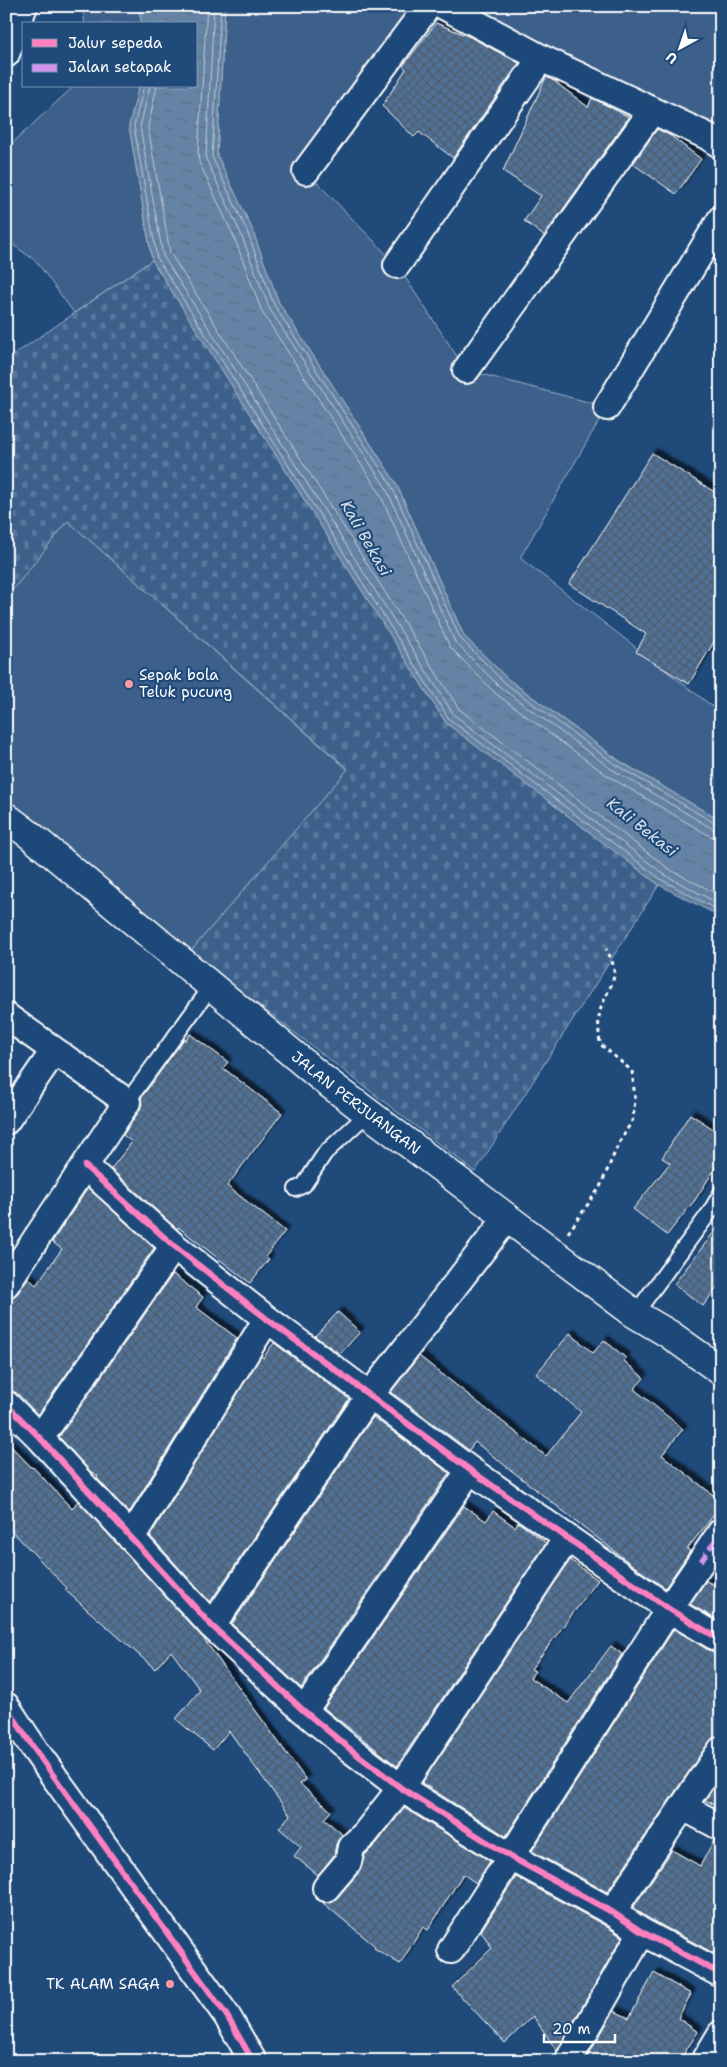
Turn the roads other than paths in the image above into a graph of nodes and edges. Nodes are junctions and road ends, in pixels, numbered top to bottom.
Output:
1 (24, 6) edge
2 (428, 6) edge
3 (444, 6) edge
4 (6, 54) edge
5 (540, 58) junction
6 (652, 111) junction
7 (721, 145) edge
8 (306, 171) dead end
9 (721, 220) edge
10 (396, 265) dead end
11 (466, 370) dead end
12 (607, 407) dead end
13 (6, 817) edge
14 (212, 987) junction
15 (6, 1016) edge
16 (54, 1051) junction
17 (127, 1102) junction
18 (367, 1114) junction
19 (6, 1121) edge
20 (85, 1166) junction
21 (296, 1189) dead end
22 (721, 1193) edge
23 (507, 1218) junction
24 (174, 1246) junction
25 (6, 1284) edge
26 (635, 1314) junction
27 (268, 1319) junction
28 (721, 1372) edge
29 (370, 1395) junction
30 (6, 1404) edge
31 (40, 1438) junction
32 (470, 1470) junction
33 (721, 1532) edge
34 (131, 1538) junction
35 (567, 1538) junction
36 (669, 1609) junction
37 (212, 1626) junction
38 (721, 1640) edge
39 (6, 1706) edge
40 (304, 1711) junction
41 (721, 1750) edge
42 (401, 1788) junction
43 (683, 1807) junction
44 (721, 1827) edge
45 (511, 1857) junction
46 (326, 1888) dead end
47 (612, 1912) junction
48 (642, 1932) junction
49 (451, 1950) dead end
50 (721, 1974) edge
51 (721, 2034) edge
52 (253, 2061) edge
53 (568, 2061) edge
54 (705, 2061) edge

1 - 4 street
2 - 8 street
3 - 5 street
5 - 6 street
5 - 10 street
6 - 7 street
6 - 11 street
9 - 12 street
13 - 14 main road, JALAN PERJUANGAN
14 - 17 lane
14 - 18 main road, JALAN PERJUANGAN
15 - 16 street
16 - 17 street
16 - 19 street
17 - 20 street
18 - 21 lane
18 - 23 main road, JALAN PERJUANGAN
20 - 24 street
20 - 25 street
22 - 26 lane
23 - 26 main road, JALAN PERJUANGAN
23 - 29 street
24 - 27 street
24 - 31 street
26 - 28 main road, JALAN PERJUANGAN
27 - 29 street
27 - 34 street
29 - 32 street
29 - 37 street
30 - 31 street
31 - 34 street
32 - 35 street
32 - 40 street
33 - 36 street
34 - 37 street
35 - 36 street
35 - 42 street
36 - 38 street
36 - 45 street
37 - 40 street
39 - 52 street
40 - 42 street
41 - 43 street
42 - 45 street
42 - 46 street
43 - 44 street
43 - 47 street
45 - 47 street
45 - 49 street
47 - 48 street
48 - 50 street
48 - 53 street
51 - 54 street

